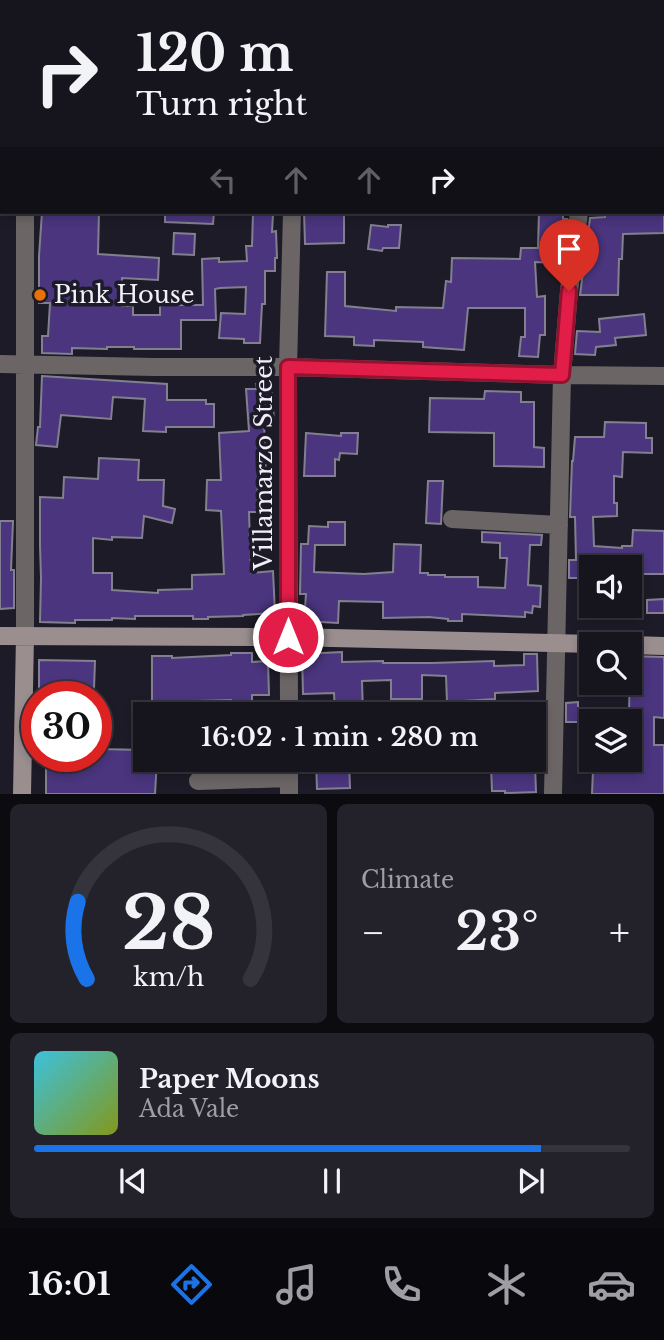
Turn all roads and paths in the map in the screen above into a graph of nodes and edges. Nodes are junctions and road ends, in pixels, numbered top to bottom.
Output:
1 (25, 214) edge
2 (292, 214) edge
3 (579, 214) edge
4 (0, 365) edge
5 (24, 365) junction
6 (288, 367) junction
7 (562, 375) junction
8 (664, 376) edge
9 (452, 519) dead end
10 (559, 525) junction
11 (0, 636) edge
12 (25, 636) junction
13 (288, 637) junction
14 (556, 643) junction
15 (579, 644) edge
16 (642, 645) edge
17 (664, 646) edge
18 (289, 702) edge
19 (198, 781) dead end
20 (289, 786) edge
21 (22, 794) edge
22 (553, 794) edge

1 - 5 street
2 - 6 street, Villamarzo Street
3 - 7 street
4 - 5 street
5 - 6 street
5 - 12 street
6 - 7 street
6 - 13 street, Villamarzo Street
7 - 8 street
7 - 10 street
9 - 10 street
10 - 14 street
11 - 12 main road
12 - 13 main road
12 - 21 main road
13 - 14 main road
13 - 18 street, Villamarzo Street
14 - 15 main road
14 - 22 street
16 - 17 main road
19 - 20 street

